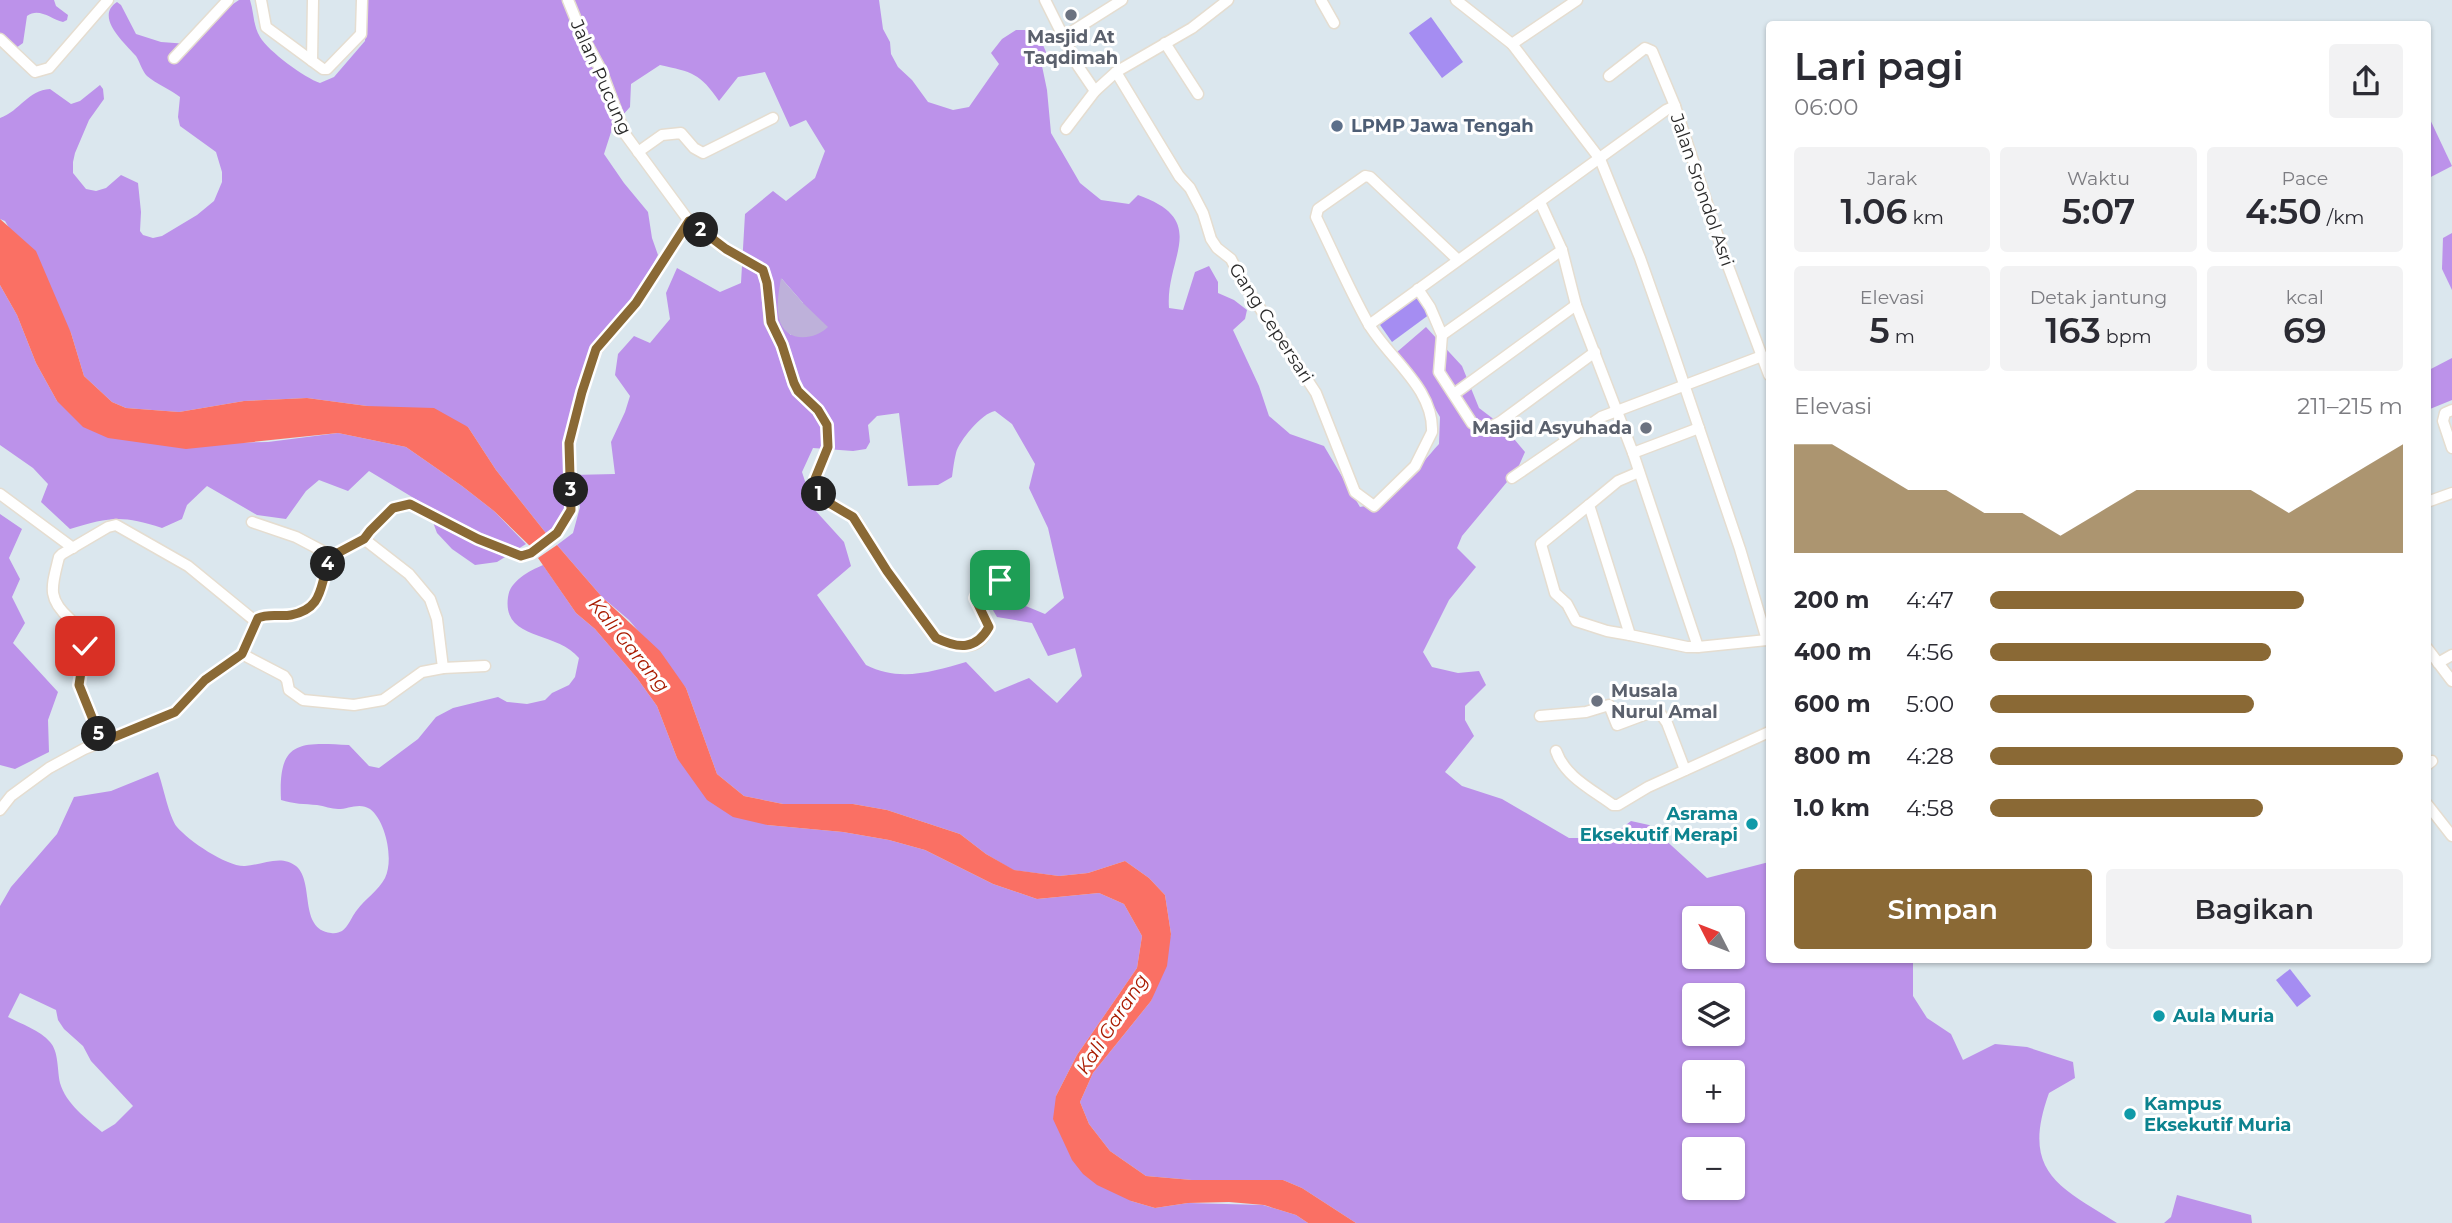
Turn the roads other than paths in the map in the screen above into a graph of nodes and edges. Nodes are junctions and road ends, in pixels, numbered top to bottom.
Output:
1 (108, 0) edge
2 (228, 0) edge
3 (261, 0) edge
4 (313, 0) edge
5 (362, 0) edge
6 (568, 0) edge
7 (1045, 0) edge
8 (1122, 0) edge
9 (1228, 0) edge
10 (1321, 0) edge
11 (1457, 0) edge
12 (1577, 0) edge
13 (1334, 23) dead end
14 (1065, 36) junction
15 (0, 39) edge
16 (1165, 43) junction
17 (1512, 44) junction
18 (174, 58) dead end
19 (312, 61) junction
20 (1116, 72) junction
21 (1609, 76) dead end
22 (1095, 91) junction
23 (1198, 94) dead end
24 (1675, 106) junction
25 (772, 118) dead end
26 (1066, 128) dead end
27 (638, 152) junction
28 (1600, 159) junction
29 (1540, 202) junction
30 (689, 221) junction
31 (1562, 250) junction
32 (1457, 259) junction
33 (1418, 289) junction
34 (1576, 305) junction
35 (1369, 325) junction
36 (1442, 335) junction
37 (1595, 352) junction
38 (1762, 356) junction
39 (1766, 367) edge
40 (1684, 384) junction
41 (1454, 394) junction
42 (1617, 409) junction
43 (2452, 410) edge
44 (1699, 428) junction
45 (2452, 448) edge
46 (1633, 453) junction
47 (1639, 472) junction
48 (1512, 478) dead end
49 (2452, 493) edge
50 (0, 494) edge
51 (2431, 501) edge
52 (1589, 505) junction
53 (252, 522) dead end
54 (364, 539) junction
55 (73, 548) junction
56 (332, 556) junction
57 (1013, 576) dead end
58 (255, 621) junction
59 (1766, 634) edge
60 (1630, 635) junction
61 (1766, 640) edge
62 (1698, 647) junction
63 (2431, 653) edge
64 (242, 654) junction
65 (2452, 655) edge
66 (2438, 663) junction
67 (485, 666) dead end
68 (443, 668) junction
69 (2452, 681) edge
70 (1540, 716) dead end
71 (1766, 733) edge
72 (102, 742) junction
73 (1556, 751) dead end
74 (1685, 770) junction
75 (2431, 808) edge
76 (0, 810) edge
77 (2448, 823) edge
78 (2452, 836) edge

1 - 15 street
2 - 18 street
3 - 19 street
4 - 19 street
5 - 19 street
6 - 27 street, Jalan Pucung
7 - 14 street
8 - 14 street
9 - 16 street
10 - 13 street
11 - 17 street
12 - 17 street
14 - 22 street
16 - 20 street
16 - 23 street
17 - 28 street
20 - 22 street
20 - 35 street, Gang Cepersari
21 - 24 street
22 - 26 street
24 - 28 street, Jalan Srondol Asri
24 - 38 street, Jalan Srondol Asri
25 - 27 street, Jalan Pucung
27 - 30 street, Jalan Pucung
28 - 29 street, Jalan Srondol Asri
28 - 40 street
29 - 31 street
29 - 32 street, Jalan Srondol Asri
30 - 54 street
30 - 57 street, Jalan Pucung
31 - 34 street
31 - 36 street
32 - 33 street, Jalan Srondol Asri
32 - 35 street
33 - 35 street, Jalan Srondol Asri
33 - 36 street
34 - 37 street
34 - 41 street
36 - 41 street
37 - 41 street
37 - 42 street
38 - 39 street, Jalan Srondol Asri
38 - 40 street
40 - 42 street
40 - 44 street
42 - 46 street
42 - 48 street
43 - 45 street
44 - 46 street
44 - 59 street
46 - 47 street
47 - 52 street
47 - 62 street
49 - 51 street
50 - 55 street
52 - 60 street
52 - 60 street
53 - 56 street
54 - 56 street
54 - 68 street
55 - 58 street
55 - 72 street
56 - 58 street
58 - 64 street
60 - 62 street
61 - 62 street
63 - 66 street
64 - 68 street
64 - 72 street
65 - 66 street
66 - 69 street
67 - 68 street
70 - 74 street
71 - 74 street
72 - 76 street
73 - 74 street
75 - 77 street
77 - 78 street

